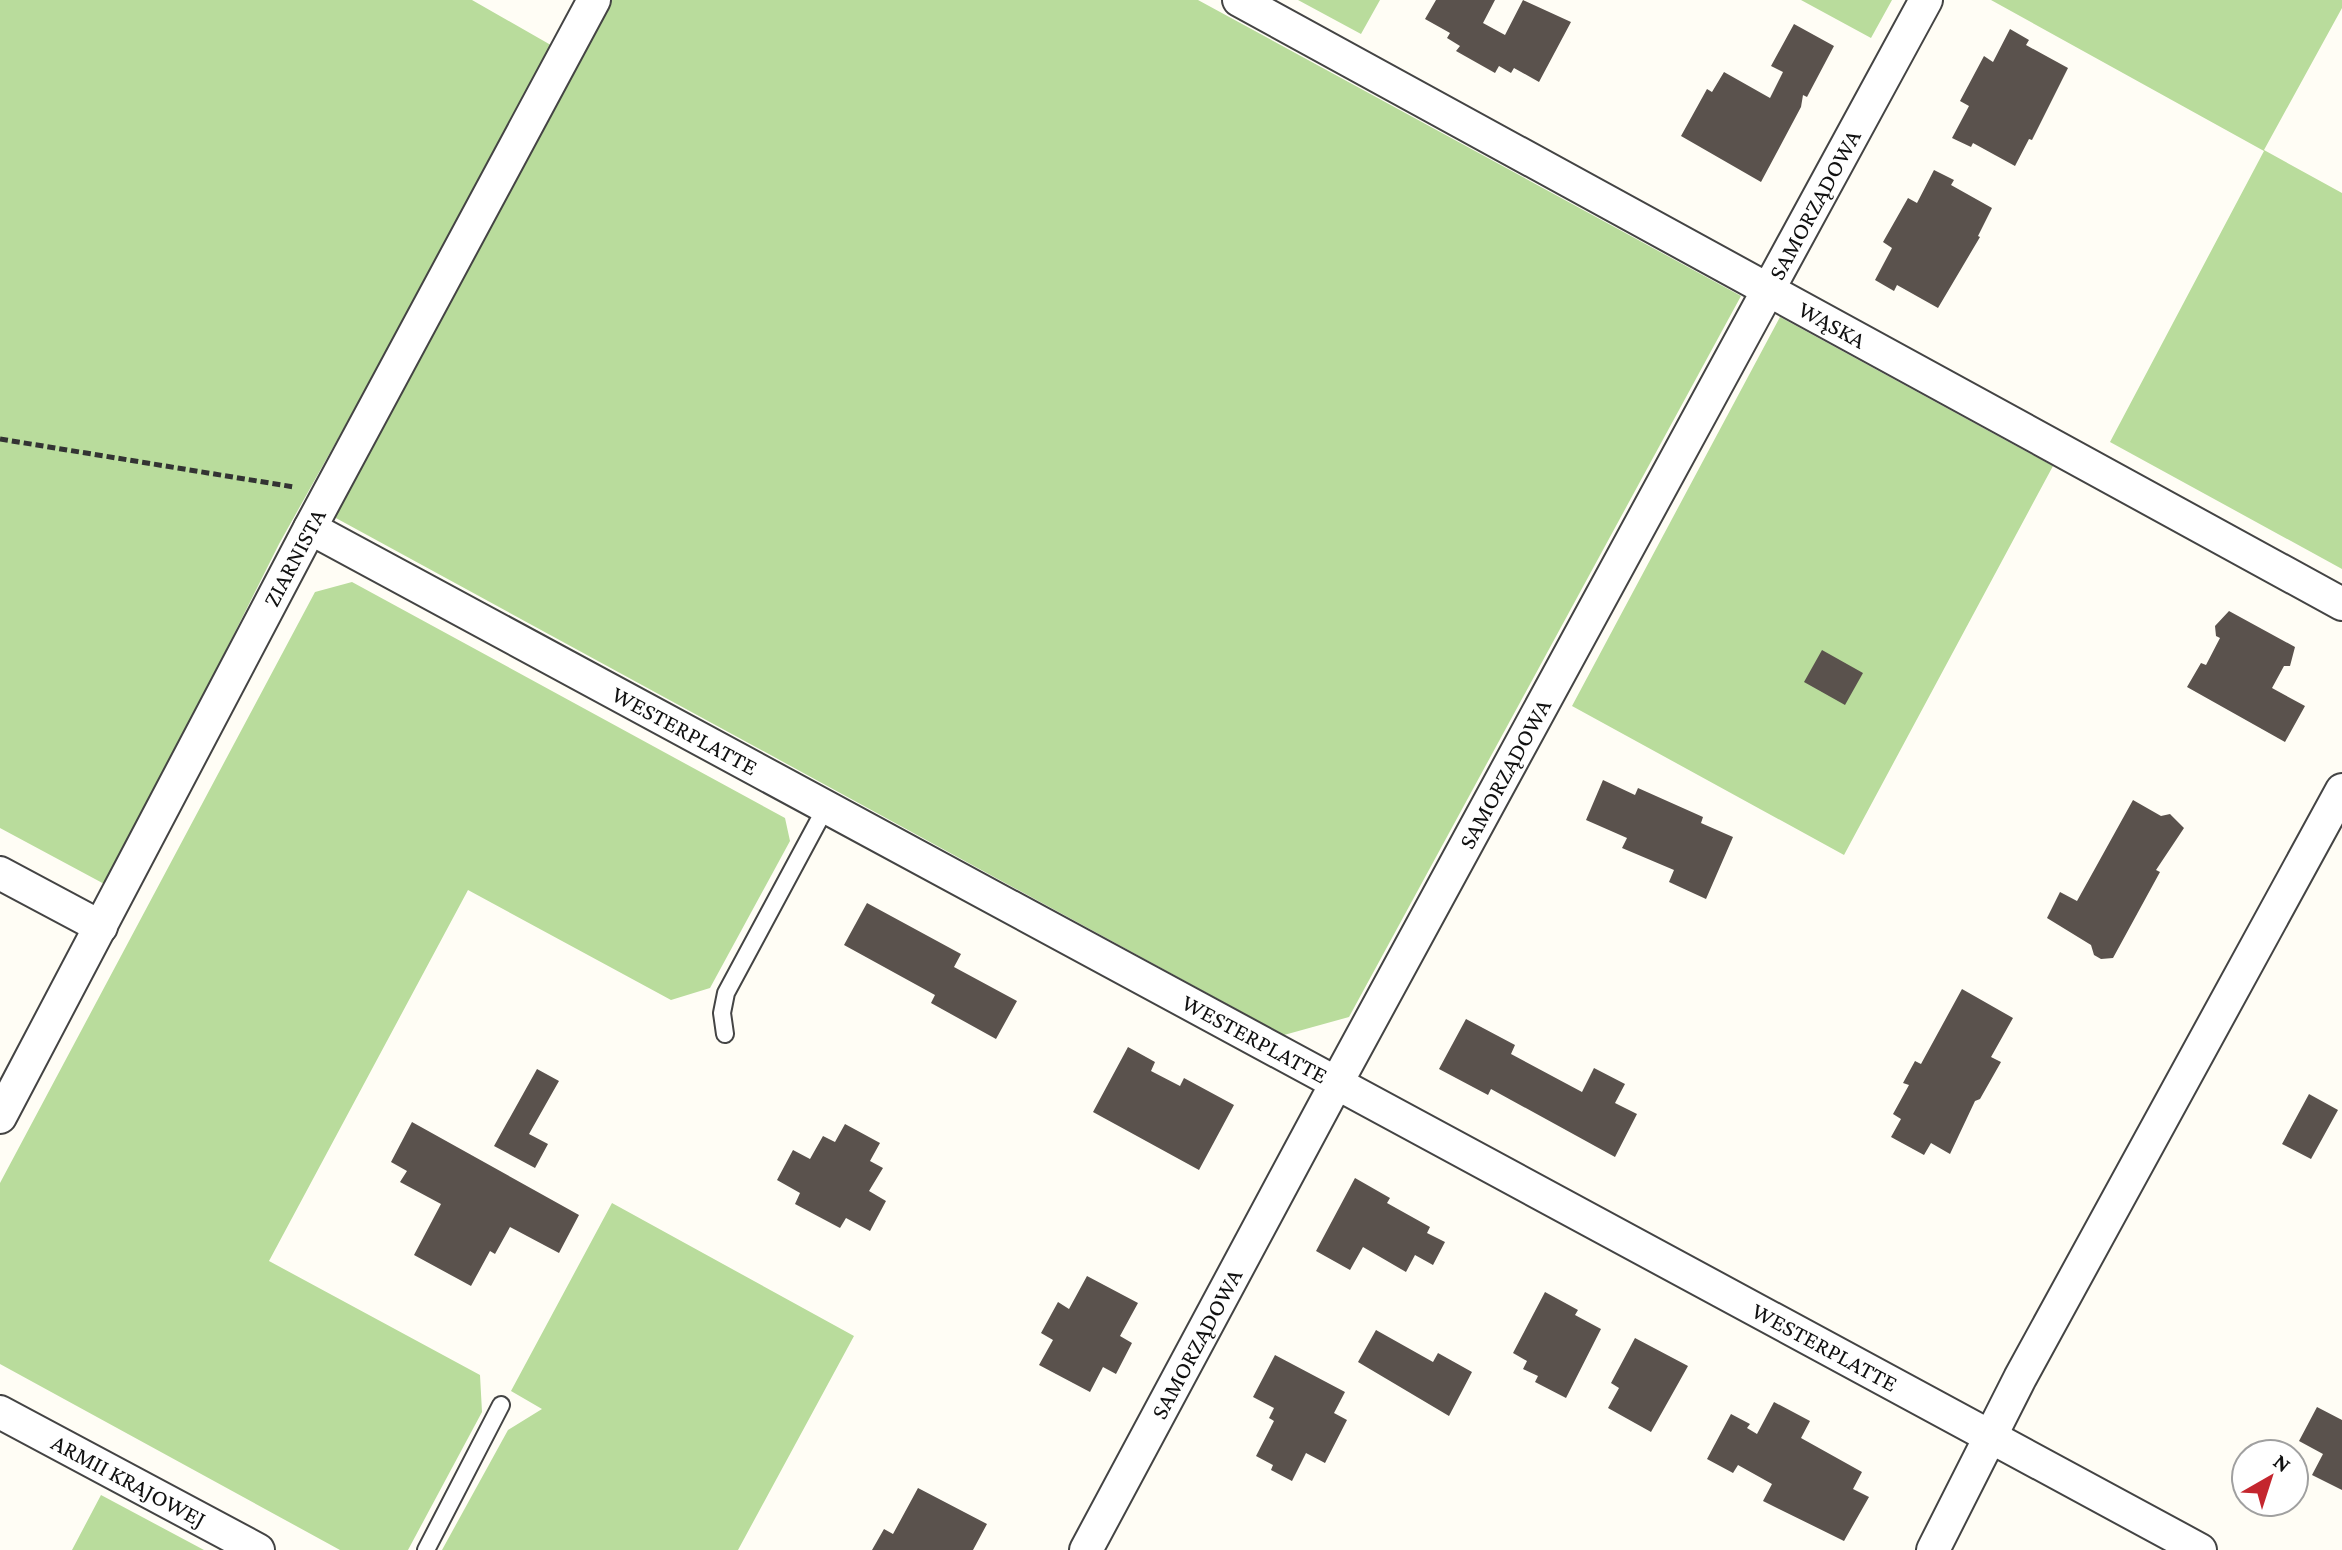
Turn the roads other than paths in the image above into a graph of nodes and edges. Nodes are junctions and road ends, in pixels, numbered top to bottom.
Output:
1 (594, 0) edge
2 (1239, 0) edge
3 (1926, 0) edge
4 (1770, 290) junction
5 (310, 528) junction
6 (2342, 604) edge
7 (2342, 790) edge
8 (826, 807) junction
9 (0, 873) edge
10 (101, 927) junction
11 (725, 1034) dead end
12 (1337, 1082) junction
13 (0, 1117) edge
14 (501, 1405) dead end
15 (0, 1412) edge
16 (1993, 1436) junction
17 (258, 1550) edge
18 (426, 1550) edge
19 (1086, 1550) edge
20 (1933, 1550) edge
21 (2200, 1550) edge

1 - 5 street, ZIARNISTA
2 - 4 street, WĄSKA
3 - 4 street, SAMORZĄDOWA
4 - 6 street, WĄSKA
4 - 12 street, SAMORZĄDOWA
5 - 8 street, WESTERPLATTE
5 - 10 street, ZIARNISTA
7 - 16 street
8 - 11 lane
8 - 12 street, WESTERPLATTE
9 - 10 street
10 - 13 street, ZIARNISTA
12 - 16 street, WESTERPLATTE
12 - 19 street, SAMORZĄDOWA
14 - 18 lane
15 - 17 street, ARMII KRAJOWEJ
16 - 20 street
16 - 21 street, WESTERPLATTE

